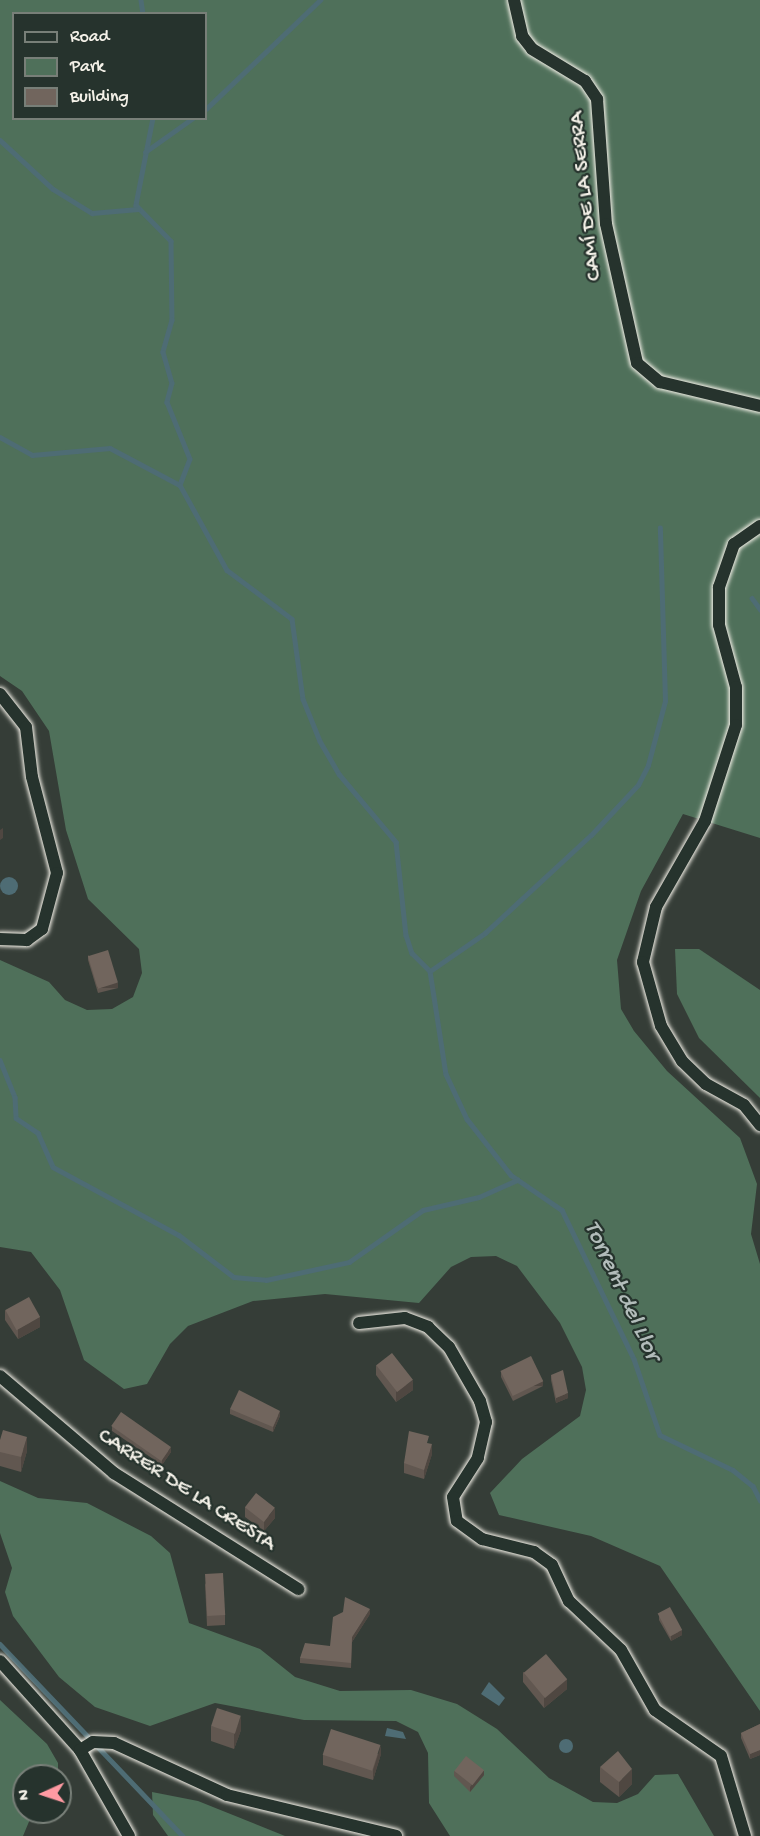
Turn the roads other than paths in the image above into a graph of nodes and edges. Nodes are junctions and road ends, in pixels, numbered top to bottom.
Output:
1 (513, 0) edge
2 (760, 405) edge
3 (760, 526) edge
4 (0, 694) edge
5 (0, 939) edge
6 (760, 1125) edge
7 (359, 1323) dead end
8 (0, 1376) edge
9 (298, 1589) dead end
10 (0, 1661) edge
11 (80, 1750) junction
12 (129, 1836) edge
13 (396, 1836) edge
14 (745, 1836) edge

1 - 2 street, CAMÍ DE LA SERRA
3 - 6 street
4 - 5 street
7 - 14 street
8 - 9 street, CARRER DE LA CRESTA
10 - 11 street
11 - 12 street
11 - 13 street

